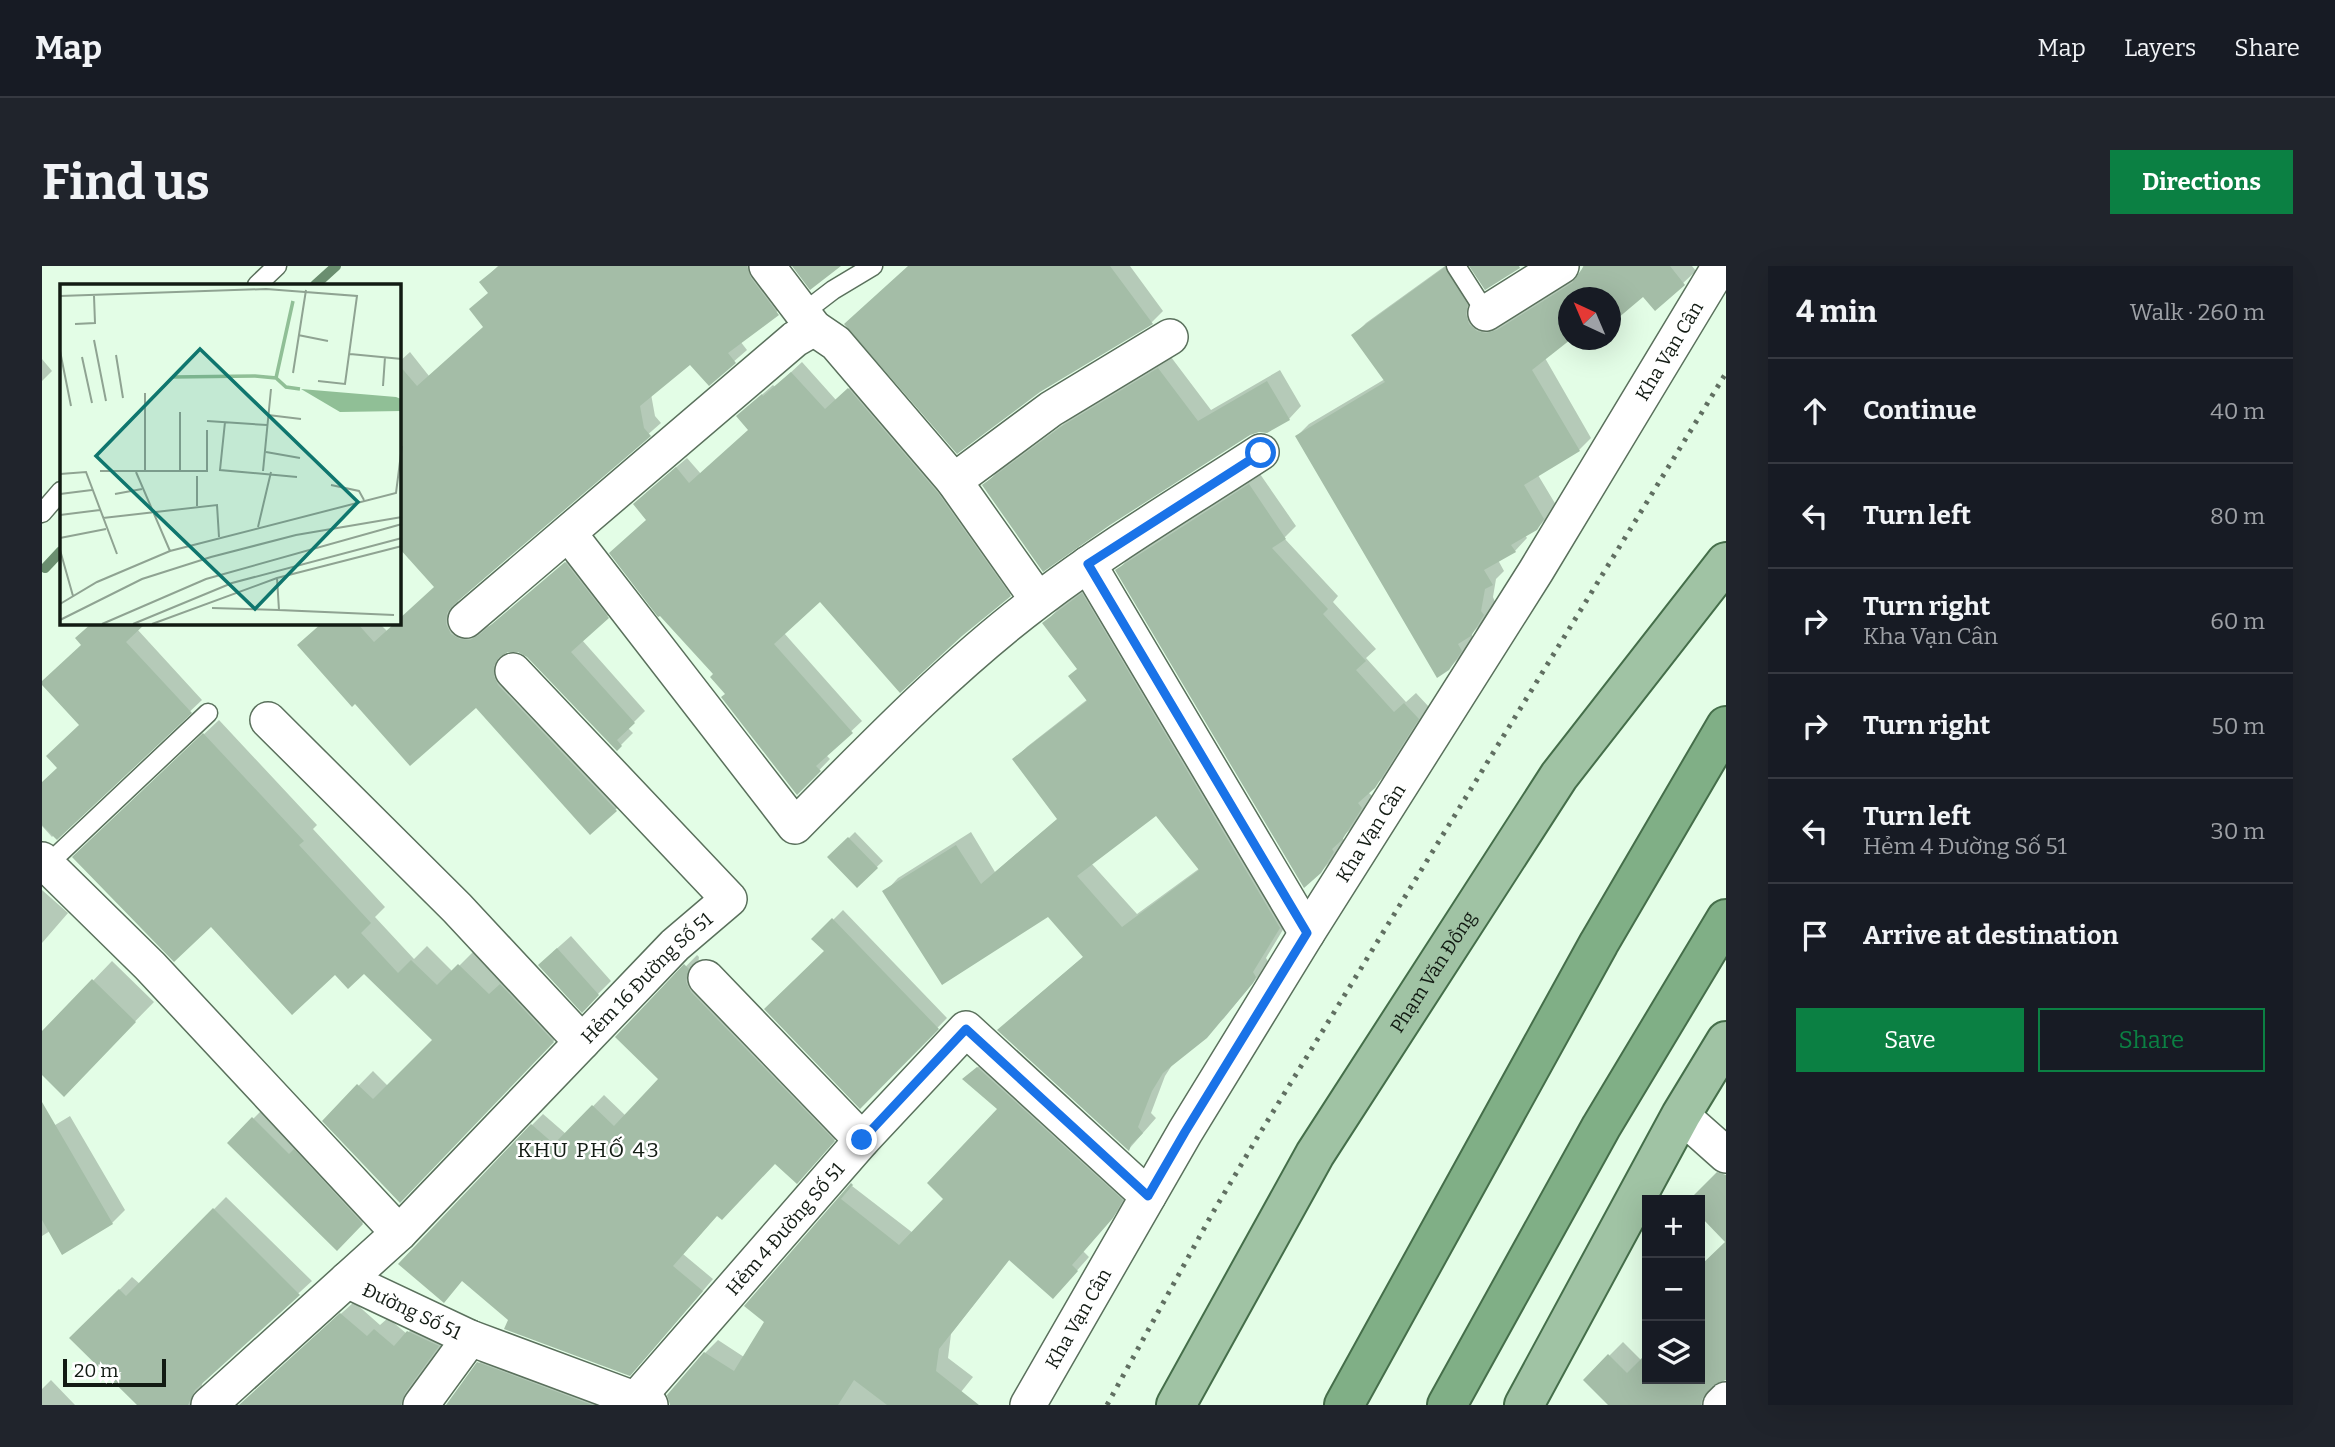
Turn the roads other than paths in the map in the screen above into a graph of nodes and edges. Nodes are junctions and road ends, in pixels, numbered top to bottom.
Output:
1 (277, 266) edge
2 (873, 266) edge
3 (1456, 266) edge
4 (1561, 266) edge
5 (1720, 266) edge
6 (770, 267) edge
7 (258, 284) edge
8 (1486, 313) joint
9 (808, 321) junction
10 (1170, 337) dead end
11 (1261, 453) dead end
12 (954, 481) junction
13 (60, 492) edge
14 (42, 513) edge
15 (569, 534) junction
16 (1726, 562) edge
17 (1088, 564) junction
18 (1038, 600) junction
19 (466, 620) dead end
20 (513, 671) dead end
21 (208, 713) dead end
22 (268, 720) dead end
23 (1726, 726) edge
24 (44, 862) edge
25 (1726, 919) edge
26 (1307, 933) junction
27 (706, 978) dead end
28 (1726, 1041) edge
29 (582, 1042) junction
30 (1681, 1115) junction
31 (862, 1140) junction
32 (1726, 1155) edge
33 (1148, 1196) junction
34 (399, 1233) junction
35 (347, 1280) junction
36 (470, 1338) junction
37 (1726, 1400) edge
38 (639, 1403) edge
39 (209, 1405) edge
40 (421, 1405) edge
41 (1028, 1405) edge
42 (1176, 1405) edge
43 (1344, 1405) edge
44 (1447, 1405) edge
45 (1524, 1405) edge
46 (1721, 1405) edge

1 - 7 lane
2 - 9 lane
3 - 8 lane
4 - 8 street
5 - 26 street, Kha Vạn Cân
6 - 9 street
9 - 12 street
9 - 15 street
10 - 12 street
11 - 17 street
12 - 18 street
13 - 14 lane
15 - 18 street
15 - 19 street
16 - 42 main road, Phạm Văn Đồng
17 - 18 street
17 - 26 street
20 - 29 street, Hẻm 16 Đường Số 51
21 - 24 lane
22 - 29 street
23 - 43 highway
24 - 34 street
25 - 44 highway
26 - 33 street, Kha Vạn Cân
27 - 31 street
28 - 30 main road
29 - 34 street, Hẻm 16 Đường Số 51
30 - 32 street
30 - 45 main road
31 - 33 street, Hẻm 4 Đường Số 51
31 - 38 street, Hẻm 4 Đường Số 51
33 - 41 street, Kha Vạn Cân
34 - 35 street, Hẻm 16 Đường Số 51
35 - 36 street, Đường Số 51
35 - 39 street, Đường Số 51
36 - 38 street, Đường Số 51
36 - 40 street
37 - 46 street

